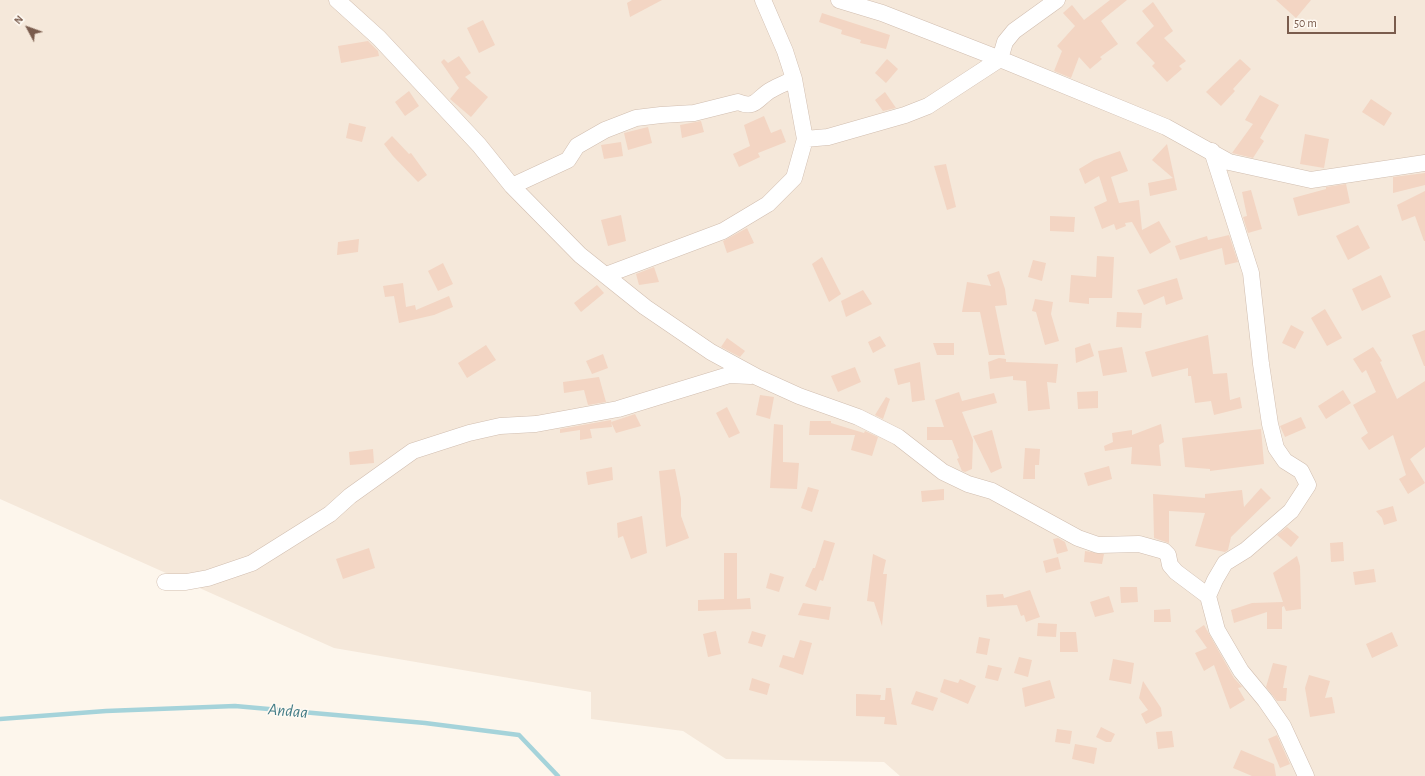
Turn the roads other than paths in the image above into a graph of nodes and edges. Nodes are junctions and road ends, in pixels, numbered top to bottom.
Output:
1 (337, 0) edge
2 (763, 0) edge
3 (839, 0) edge
4 (1057, 0) edge
5 (1000, 59) junction
6 (794, 79) junction
7 (805, 138) junction
8 (1212, 151) junction
9 (1425, 163) edge
10 (512, 186) junction
11 (606, 275) junction
12 (757, 376) junction
13 (164, 582) dead end
14 (1208, 596) junction
15 (1306, 776) edge

1 - 10 street
2 - 6 street
3 - 5 street
4 - 5 street
5 - 7 street
5 - 8 street
6 - 7 street
6 - 10 street
7 - 11 street
8 - 9 street
8 - 14 street
10 - 11 street
11 - 12 street
12 - 13 street
12 - 14 street
14 - 15 street

